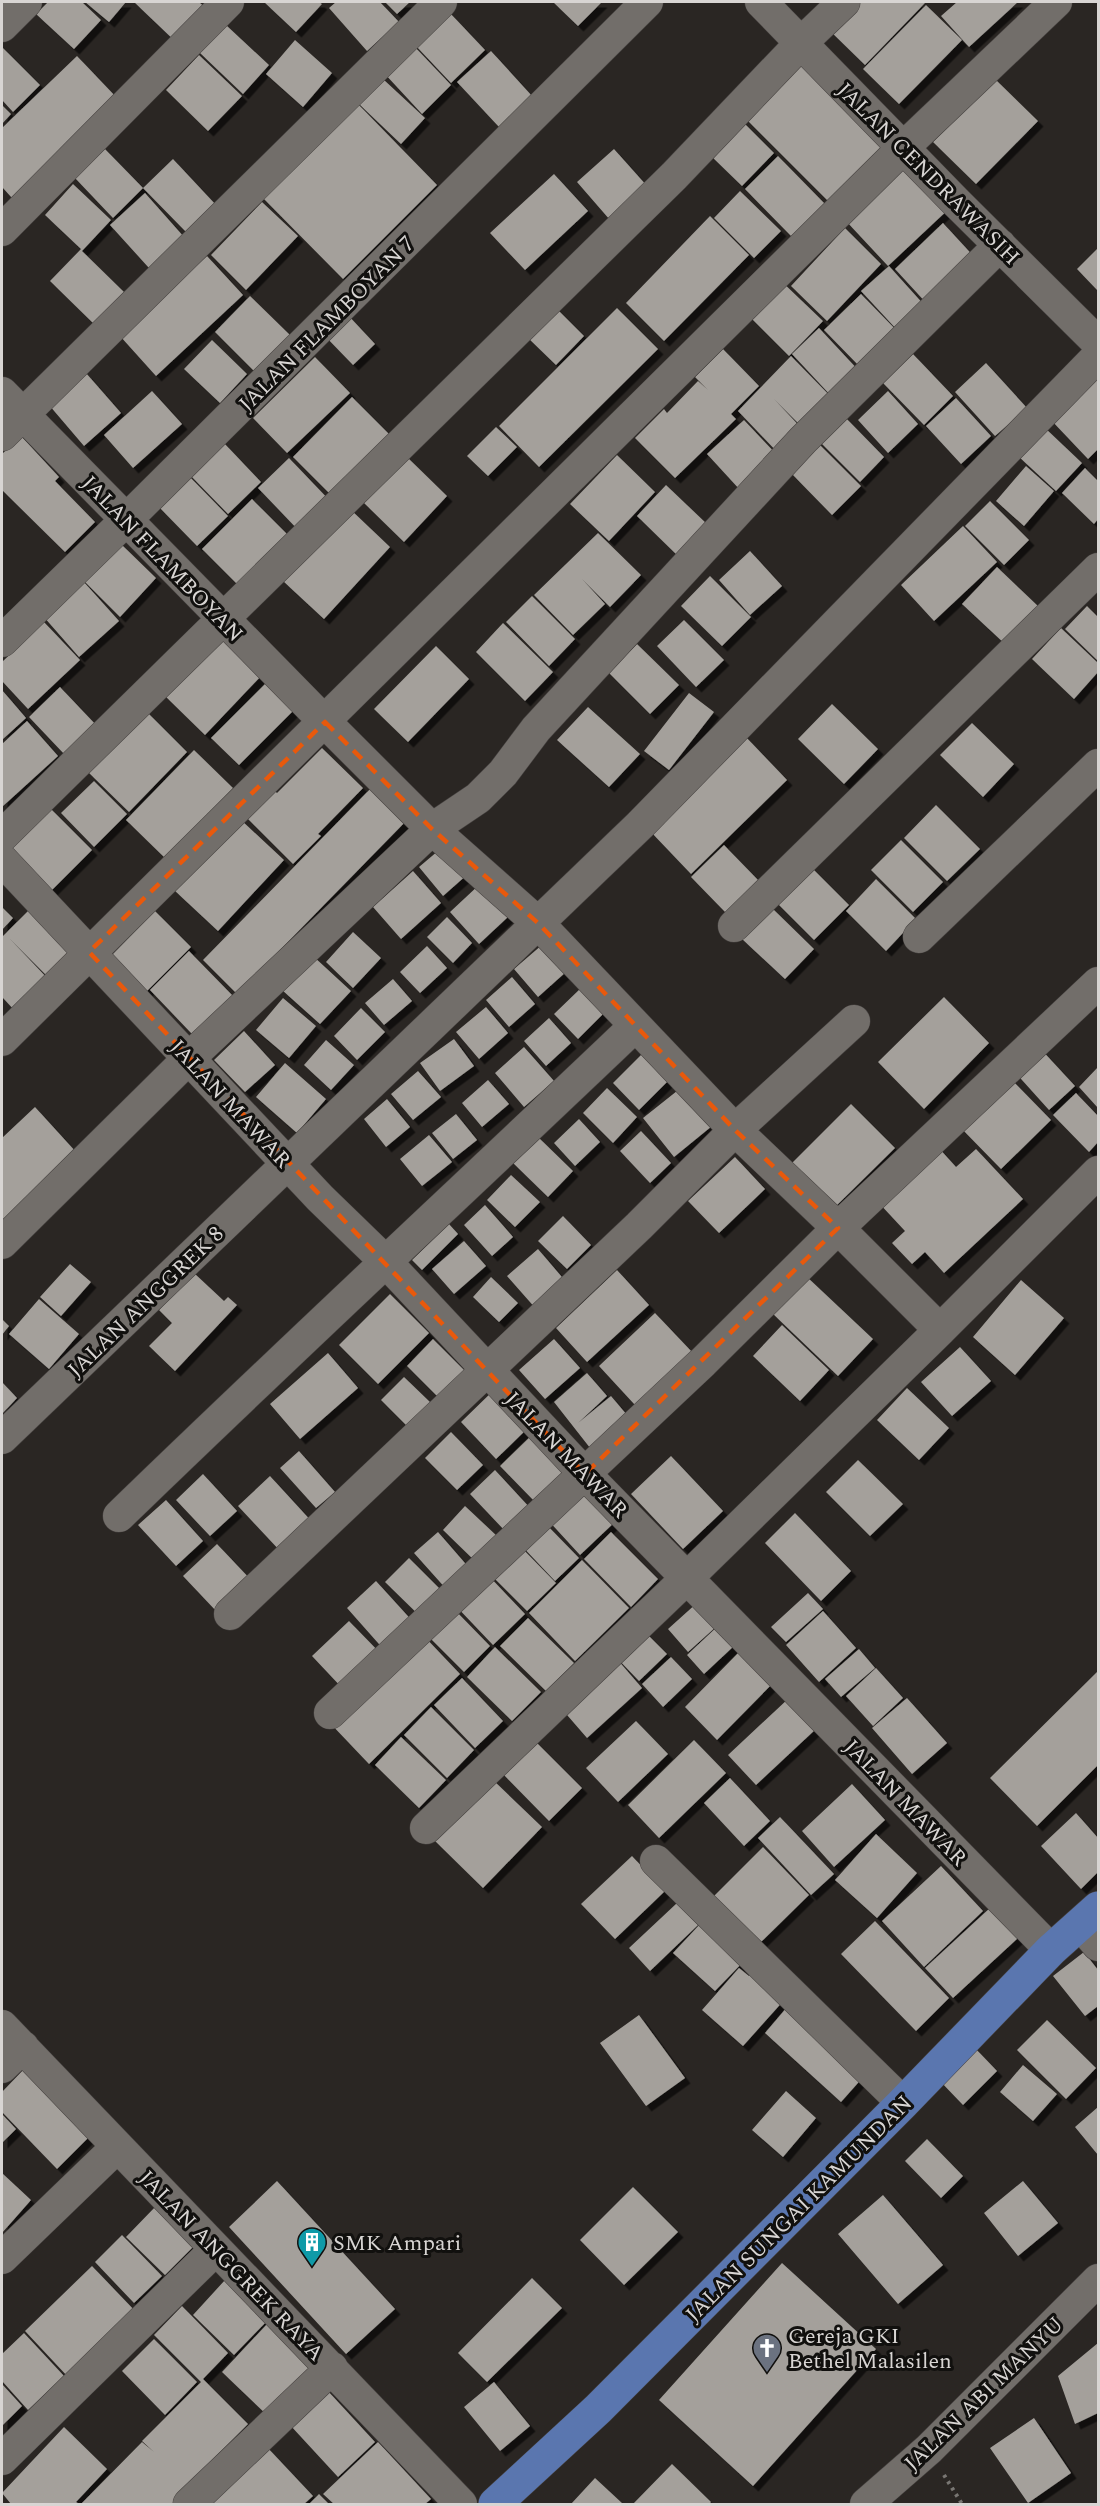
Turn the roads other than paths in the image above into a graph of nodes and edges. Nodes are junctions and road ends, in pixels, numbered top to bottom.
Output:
1 (26, 2) edge
2 (228, 2) edge
3 (441, 2) edge
4 (647, 2) edge
5 (761, 2) edge
6 (844, 2) edge
7 (1056, 2) edge
8 (2, 26) edge
9 (801, 43) junction
10 (905, 147) junction
11 (2, 230) edge
12 (1000, 245) junction
13 (1098, 343) edge
14 (1098, 356) edge
15 (12, 403) edge
16 (2, 435) edge
17 (125, 521) junction
18 (1098, 569) edge
19 (223, 620) junction
20 (2, 641) edge
21 (325, 722) junction
22 (1098, 765) edge
23 (432, 829) junction
24 (2, 836) edge
25 (2, 860) edge
26 (538, 923) junction
27 (734, 926) dead end
28 (919, 937) dead end
29 (89, 952) junction
30 (1098, 983) edge
31 (854, 1021) dead end
32 (635, 1026) junction
33 (2, 1040) edge
34 (188, 1059) junction
35 (735, 1130) junction
36 (287, 1162) junction
37 (1098, 1172) edge
38 (838, 1228) junction
39 (2, 1243) edge
40 (387, 1263) junction
41 (940, 1330) junction
42 (488, 1371) junction
43 (2, 1438) edge
44 (585, 1474) junction
45 (119, 1516) dead end
46 (687, 1578) junction
47 (230, 1614) dead end
48 (330, 1713) dead end
49 (426, 1828) dead end
50 (656, 1861) dead end
51 (1093, 1926) edge
52 (1051, 1950) junction
53 (8, 2047) edge
54 (903, 2103) junction
55 (117, 2146) junction
56 (216, 2249) junction
57 (2, 2258) edge
58 (1098, 2280) edge
59 (332, 2368) junction
60 (2, 2459) edge
61 (189, 2505) edge
62 (461, 2505) edge
63 (495, 2505) edge
64 (866, 2505) edge

1 - 8 street
2 - 11 street
3 - 15 street
4 - 17 street, JALAN FLAMBOYAN 7
5 - 9 street, JALAN CENDRAWASIH
6 - 9 street
7 - 10 street
9 - 10 street, JALAN CENDRAWASIH
9 - 19 street
10 - 12 street, JALAN CENDRAWASIH
10 - 21 street
12 - 13 street, JALAN CENDRAWASIH
12 - 23 street
14 - 26 street, JALAN ANGGREK 8
15 - 16 street
15 - 17 street, JALAN FLAMBOYAN
17 - 19 street, JALAN FLAMBOYAN
17 - 20 street, JALAN FLAMBOYAN 7
18 - 27 street
19 - 21 street, JALAN FLAMBOYAN
19 - 24 street
21 - 23 street, JALAN FLAMBOYAN
21 - 29 street
22 - 28 street
23 - 26 street, JALAN FLAMBOYAN
23 - 34 street
25 - 29 street, JALAN MAWAR
26 - 32 street, JALAN FLAMBOYAN
26 - 36 street, JALAN ANGGREK 8
29 - 33 street
29 - 34 street, JALAN MAWAR
30 - 38 street
31 - 35 street
32 - 35 street, JALAN FLAMBOYAN
32 - 40 street
34 - 36 street, JALAN MAWAR
34 - 39 street
35 - 38 street, JALAN FLAMBOYAN
35 - 42 street
36 - 40 street, JALAN MAWAR
36 - 43 street, JALAN ANGGREK 8
37 - 41 street
38 - 41 street, JALAN FLAMBOYAN
38 - 44 street
40 - 42 street, JALAN MAWAR
40 - 45 street
41 - 46 street
42 - 44 street, JALAN MAWAR
42 - 47 street
44 - 46 street, JALAN MAWAR
44 - 48 street
46 - 49 street
46 - 52 street, JALAN MAWAR
50 - 54 street
51 - 52 main road, JALAN SUNGAI KAMUNDAN
52 - 54 main road, JALAN SUNGAI KAMUNDAN
53 - 55 street, JALAN ANGGREK RAYA
54 - 63 main road, JALAN SUNGAI KAMUNDAN
55 - 56 street, JALAN ANGGREK RAYA
55 - 57 street
56 - 59 street, JALAN ANGGREK RAYA
56 - 60 street
58 - 64 street, JALAN ABI MANYU
59 - 61 street
59 - 62 street, JALAN ANGGREK RAYA

